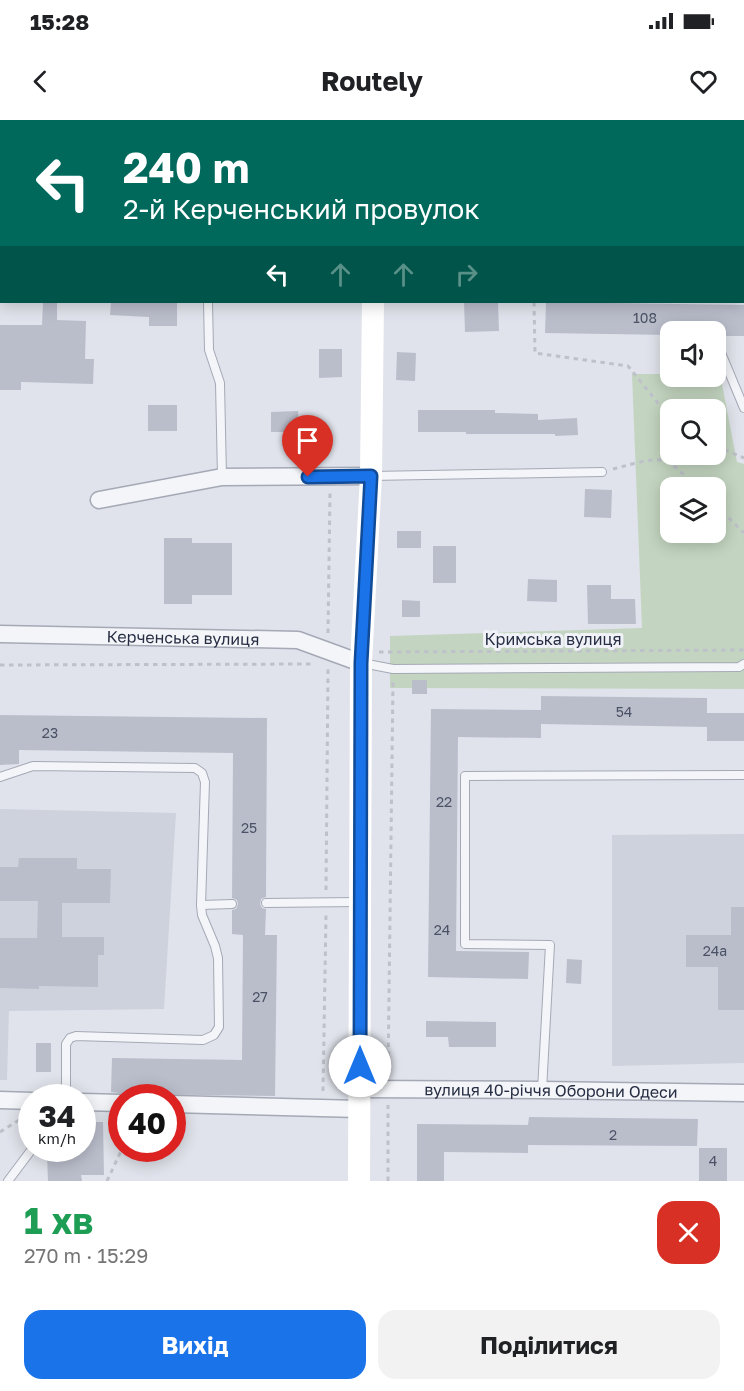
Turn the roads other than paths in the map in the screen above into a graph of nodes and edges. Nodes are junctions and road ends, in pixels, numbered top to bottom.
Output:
1 (208, 303) edge
2 (373, 303) edge
3 (726, 365) edge
4 (744, 408) edge
5 (602, 472) road end
6 (371, 476) junction
7 (222, 477) junction
8 (99, 500) dead end
9 (0, 634) edge
10 (362, 658) junction
11 (744, 664) edge
12 (744, 775) edge
13 (0, 777) edge
14 (360, 902) junction
15 (266, 903) dead end
16 (232, 904) dead end
17 (201, 905) junction
18 (66, 1084) edge
19 (543, 1090) junction
20 (744, 1093) edge
21 (359, 1099) junction
22 (0, 1100) edge
23 (18, 1101) edge
24 (186, 1104) edge
25 (22, 1162) edge
26 (8, 1181) edge
27 (359, 1181) edge

1 - 7 lane
2 - 6 street
3 - 4 lane
5 - 6 lane
6 - 7 street
6 - 10 street
7 - 8 street
9 - 10 street, Керченська вулиця
10 - 11 lane
10 - 14 street
12 - 19 lane
13 - 17 lane
14 - 15 lane
14 - 21 street
16 - 17 lane
17 - 18 lane
19 - 20 street, вулиця 40-річчя Оборони Одеси
19 - 21 street, вулиця 40-річчя Оборони Одеси
21 - 24 street, вулиця 40-річчя Оборони Одеси
21 - 27 street
22 - 23 street
25 - 26 lane

